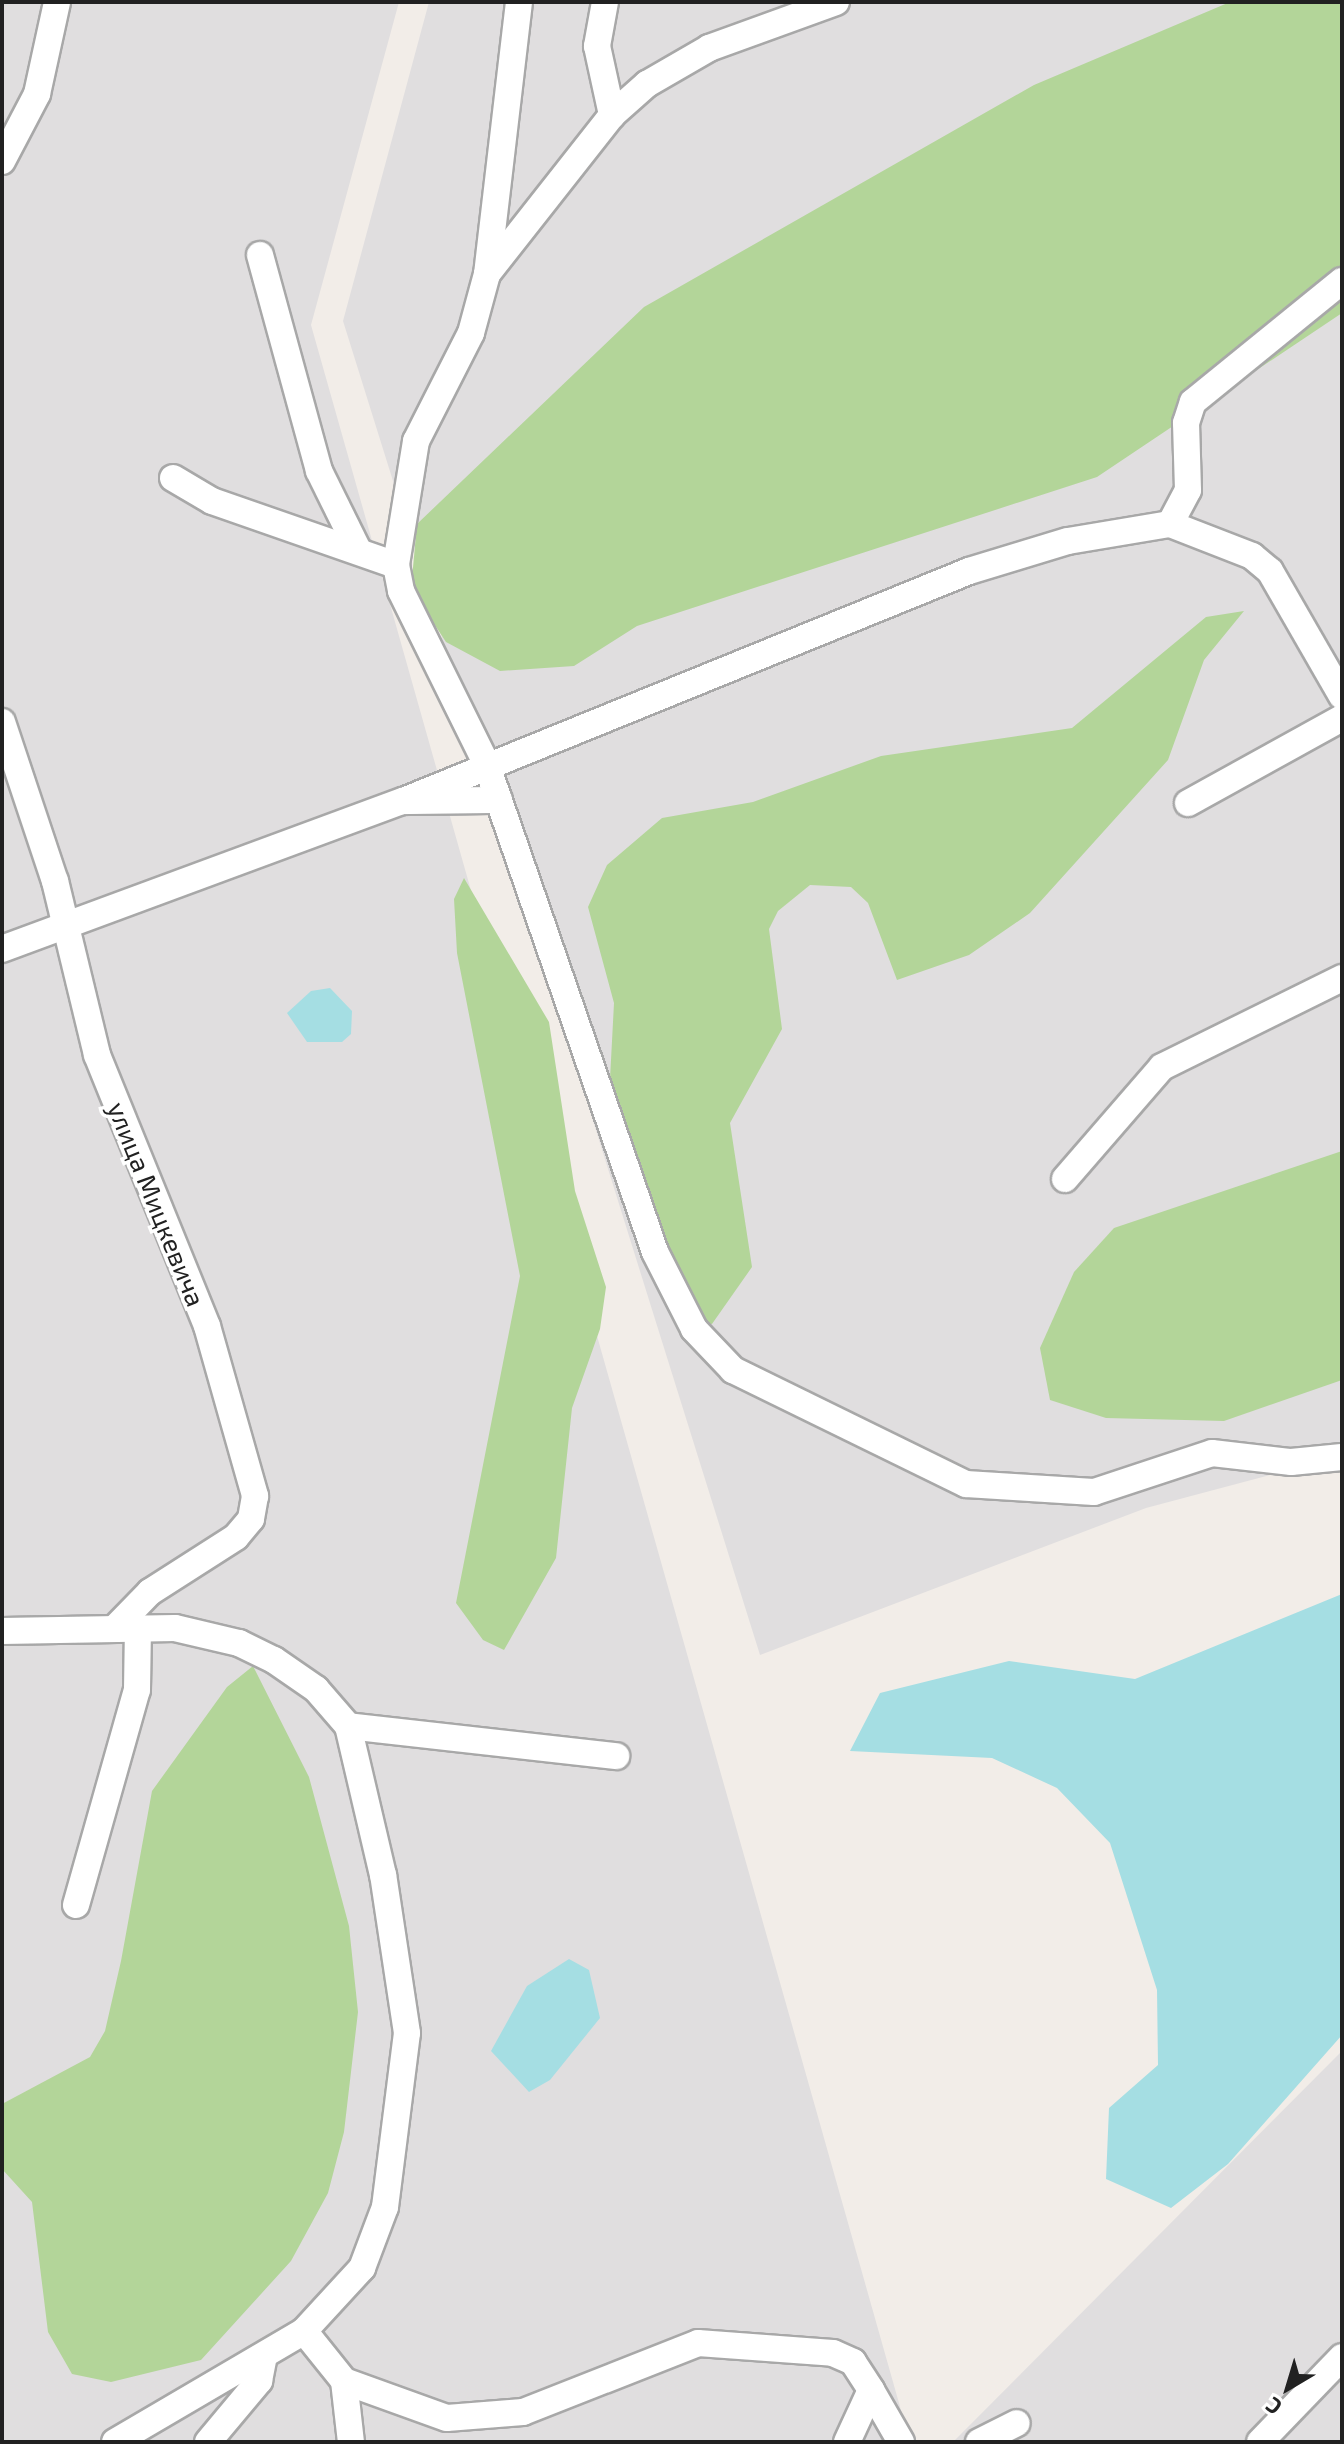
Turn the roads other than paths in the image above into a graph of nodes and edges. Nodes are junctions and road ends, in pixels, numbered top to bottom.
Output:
1 (57, 2) edge
2 (519, 2) edge
3 (605, 2) edge
4 (836, 2) edge
5 (612, 115) junction
6 (2, 161) edge
7 (260, 255) dead end
8 (487, 274) junction
9 (1342, 281) edge
10 (173, 478) dead end
11 (1170, 524) junction
12 (358, 550) junction
13 (396, 565) junction
14 (1342, 696) edge
15 (1342, 718) edge
16 (2, 722) edge
17 (486, 763) junction
18 (499, 800) junction
19 (403, 801) junction
20 (1188, 803) dead end
21 (62, 922) junction
22 (2, 949) edge
23 (1342, 978) edge
24 (1065, 1179) dead end
25 (1342, 1457) edge
26 (127, 1628) junction
27 (2, 1631) edge
28 (348, 1726) junction
29 (616, 1756) dead end
30 (76, 1905) dead end
31 (304, 2331) junction
32 (264, 2356) junction
33 (1342, 2357) edge
34 (344, 2381) junction
35 (871, 2390) junction
36 (1017, 2423) dead end
37 (115, 2442) edge
38 (208, 2442) edge
39 (351, 2442) edge
40 (847, 2442) edge
41 (901, 2442) edge
42 (979, 2442) edge
43 (1260, 2442) edge

1 - 6 street
2 - 8 street
3 - 5 street
4 - 5 street
5 - 8 street
7 - 12 street
8 - 13 street
9 - 11 street
10 - 12 street
11 - 14 street
11 - 17 street
12 - 13 street
13 - 17 street
15 - 20 street
16 - 21 street, улица Мицкевича
17 - 18 street
17 - 19 street
18 - 19 street
18 - 25 street
19 - 21 street
21 - 22 street
21 - 26 street, улица Мицкевича
23 - 24 street
26 - 27 street
26 - 28 street
26 - 30 street
28 - 29 street
28 - 31 street
31 - 32 street
31 - 34 street
32 - 37 street
32 - 38 street
33 - 43 street
34 - 35 street
34 - 39 street
35 - 40 street
35 - 41 street
36 - 42 street

